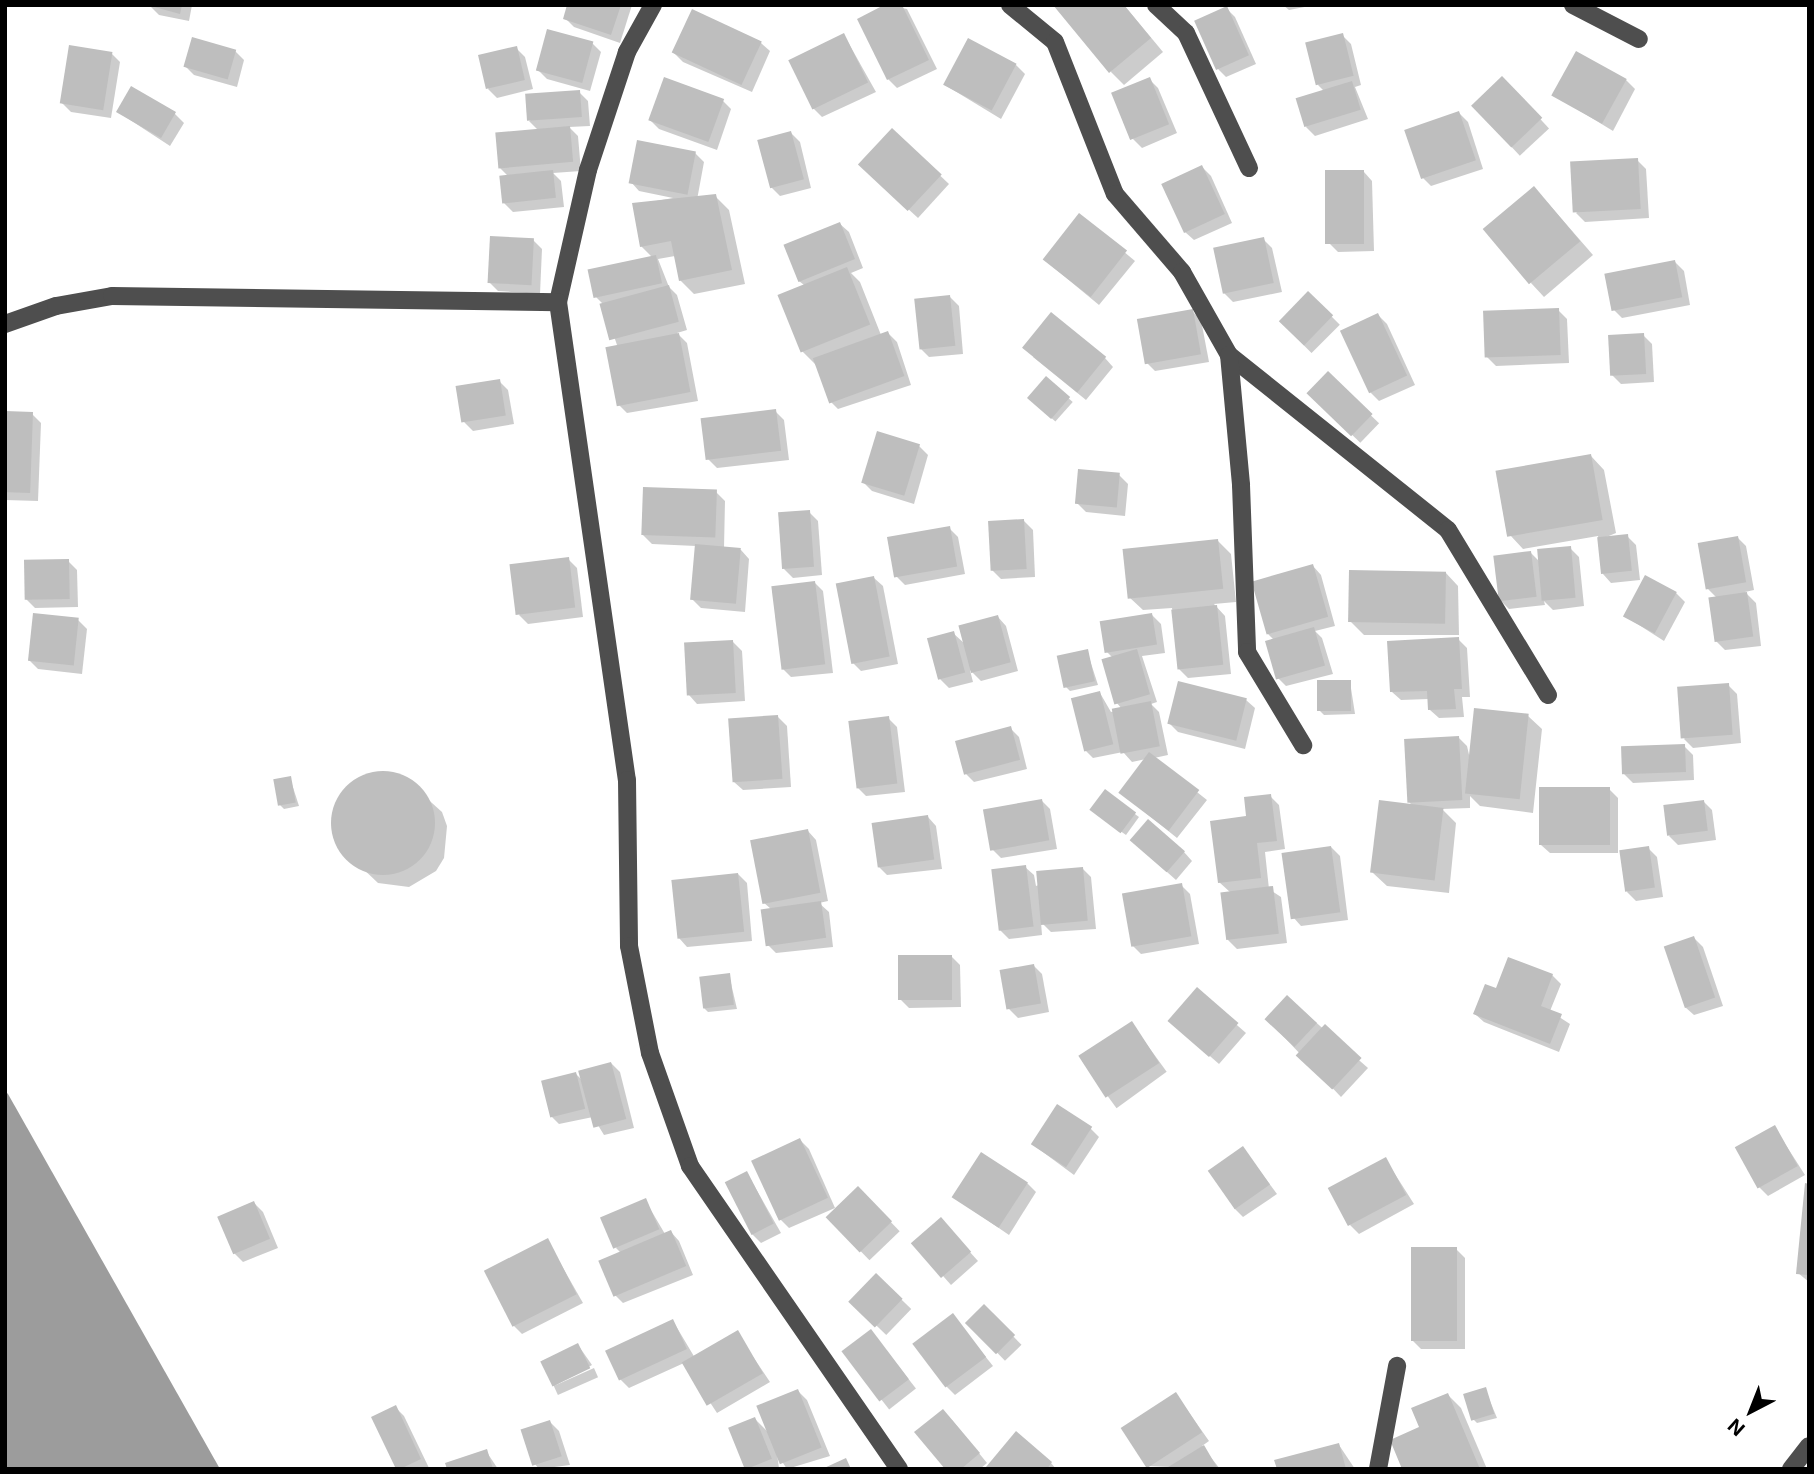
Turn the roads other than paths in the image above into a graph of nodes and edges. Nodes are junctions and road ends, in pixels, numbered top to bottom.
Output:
1 (653, 5) edge
2 (1010, 5) edge
3 (1156, 5) edge
4 (1573, 5) edge
5 (1639, 39) dead end
6 (1249, 168) dead end
7 (558, 302) junction
8 (5, 324) edge
9 (1229, 355) junction
10 (1548, 695) dead end
11 (1303, 745) dead end
12 (1397, 1366) dead end
13 (1809, 1446) edge
14 (900, 1469) edge
15 (1378, 1469) edge
16 (1791, 1469) edge

1 - 7 street
2 - 9 street
3 - 6 street
4 - 5 street
7 - 8 street
7 - 14 street
9 - 10 street
9 - 11 street
12 - 15 street
13 - 16 street

